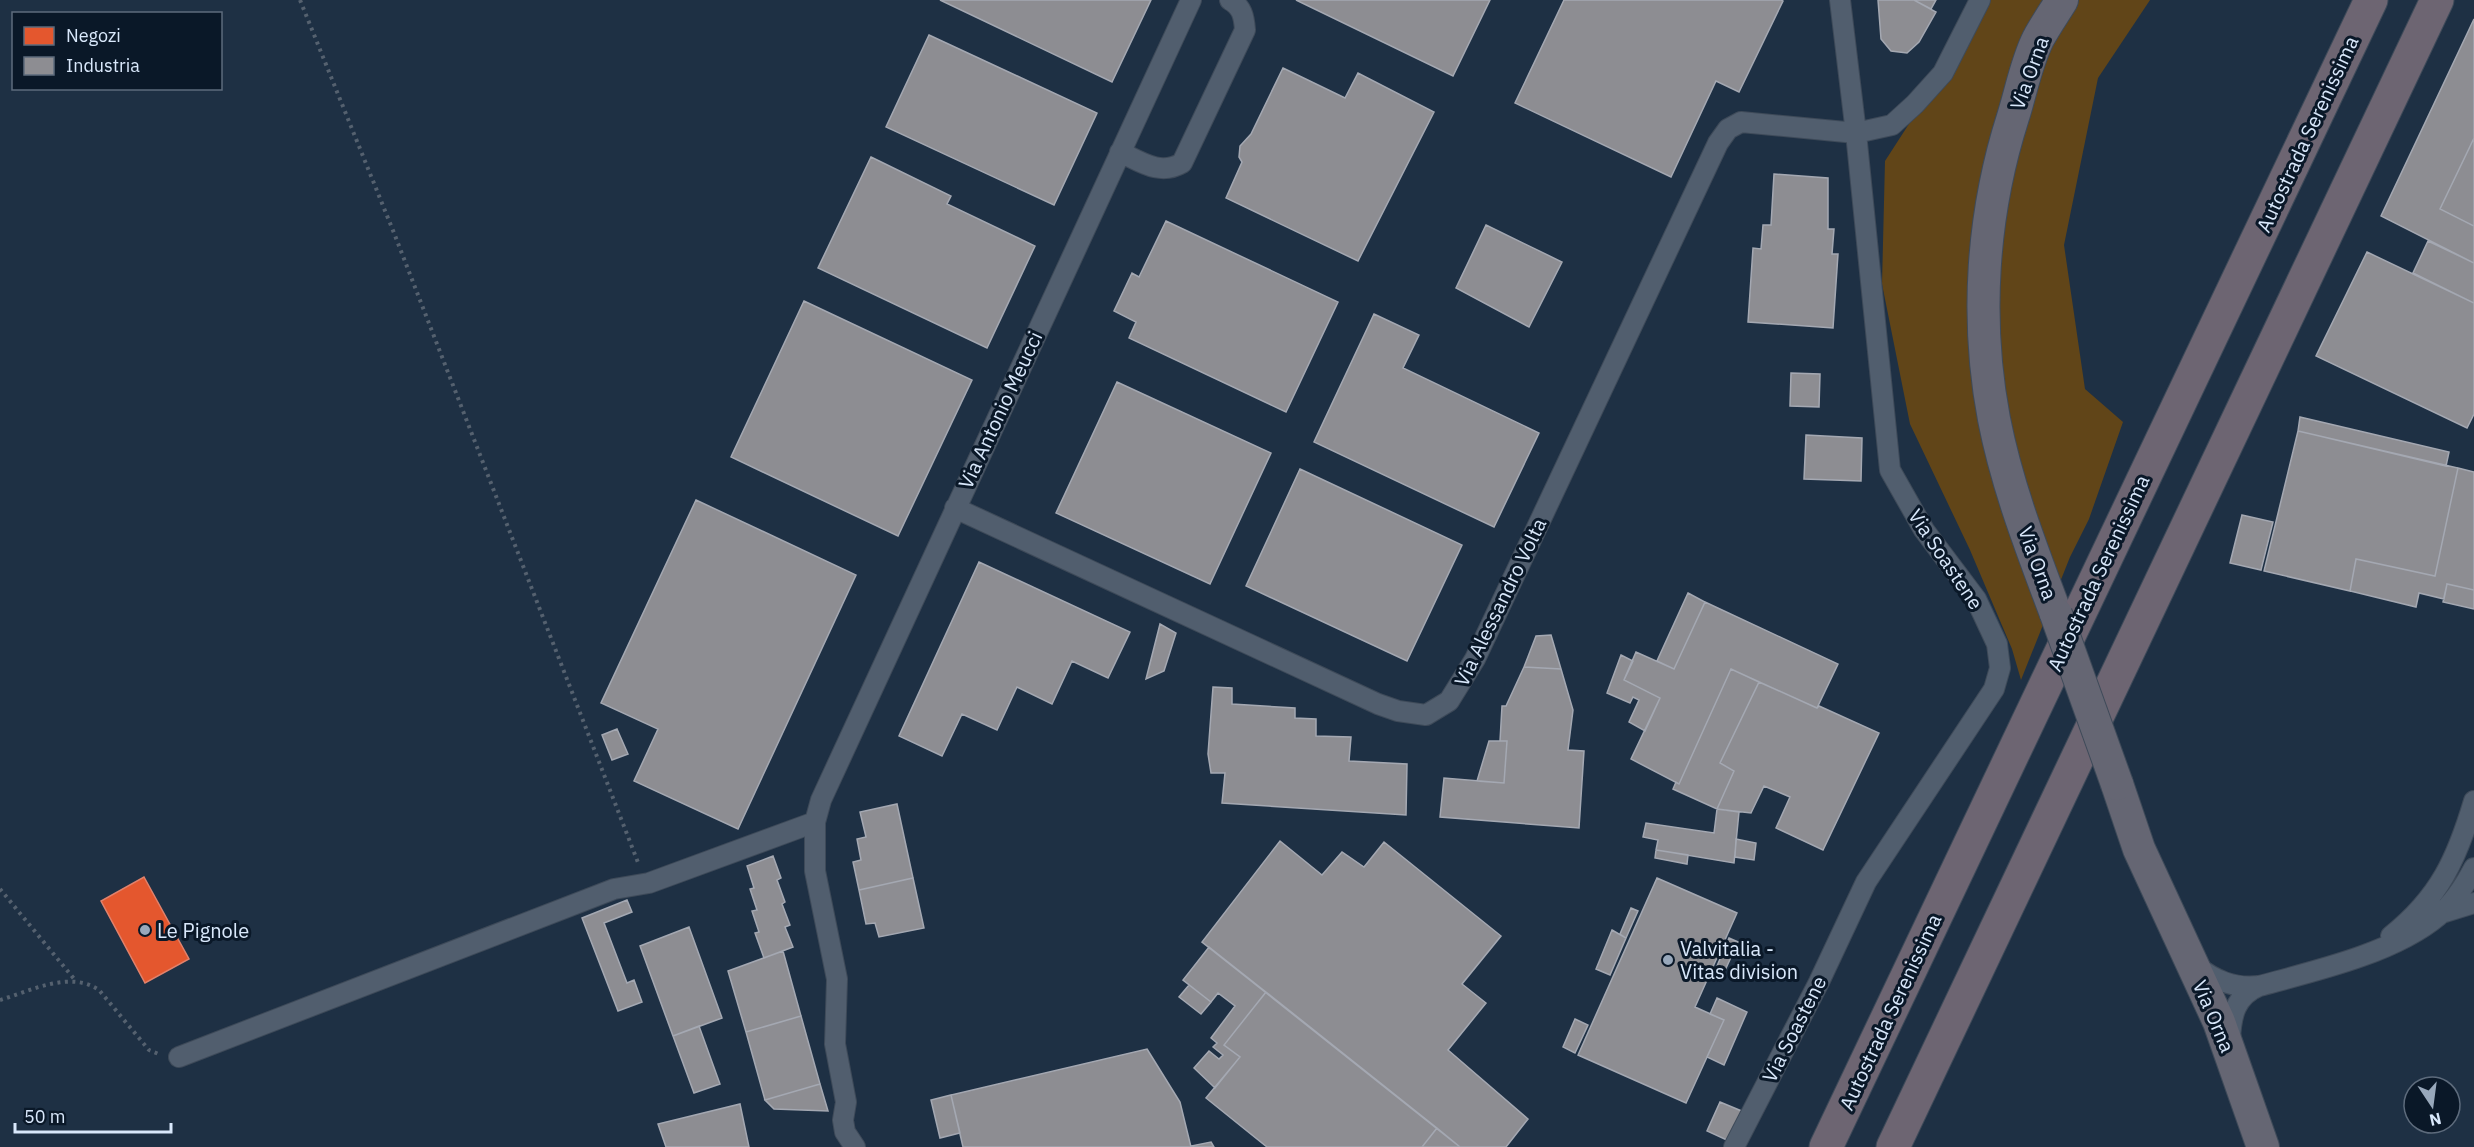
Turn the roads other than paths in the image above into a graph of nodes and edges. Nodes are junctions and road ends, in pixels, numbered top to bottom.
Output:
1 (1191, 0) edge
2 (1230, 0) edge
3 (1840, 0) edge
4 (1980, 0) edge
5 (2062, 0) edge
6 (2371, 0) edge
7 (2437, 0) edge
8 (1856, 133) junction
9 (1120, 152) junction
10 (955, 508) junction
11 (2474, 801) edge
12 (815, 822) junction
13 (2474, 833) edge
14 (2474, 870) edge
15 (2474, 903) edge
16 (2440, 914) junction
17 (2364, 954) junction
18 (2190, 961) junction
19 (2259, 986) junction
20 (2230, 1054) junction
21 (179, 1057) road end
22 (2261, 1145) edge
23 (855, 1147) edge
24 (1734, 1147) edge
25 (1826, 1147) edge
26 (1893, 1147) edge

1 - 9 street, Via Antonio Meucci
2 - 9 street
3 - 8 street, Via Soastene
4 - 8 street
5 - 18 main road, Via Orna, bridge
6 - 25 highway, Autostrada Serenissima
7 - 26 highway
8 - 10 street, Via Alessandro Volta
8 - 24 street, Via Soastene
9 - 10 street, Via Antonio Meucci
10 - 12 street, Via Antonio Meucci
11 - 17 street
12 - 21 street
12 - 23 street, Via Antonio Meucci
13 - 14 street
14 - 16 street
15 - 16 street
16 - 17 street
17 - 19 street
18 - 19 street
18 - 20 main road, Via Orna
19 - 20 street
20 - 22 main road, Via Orna

